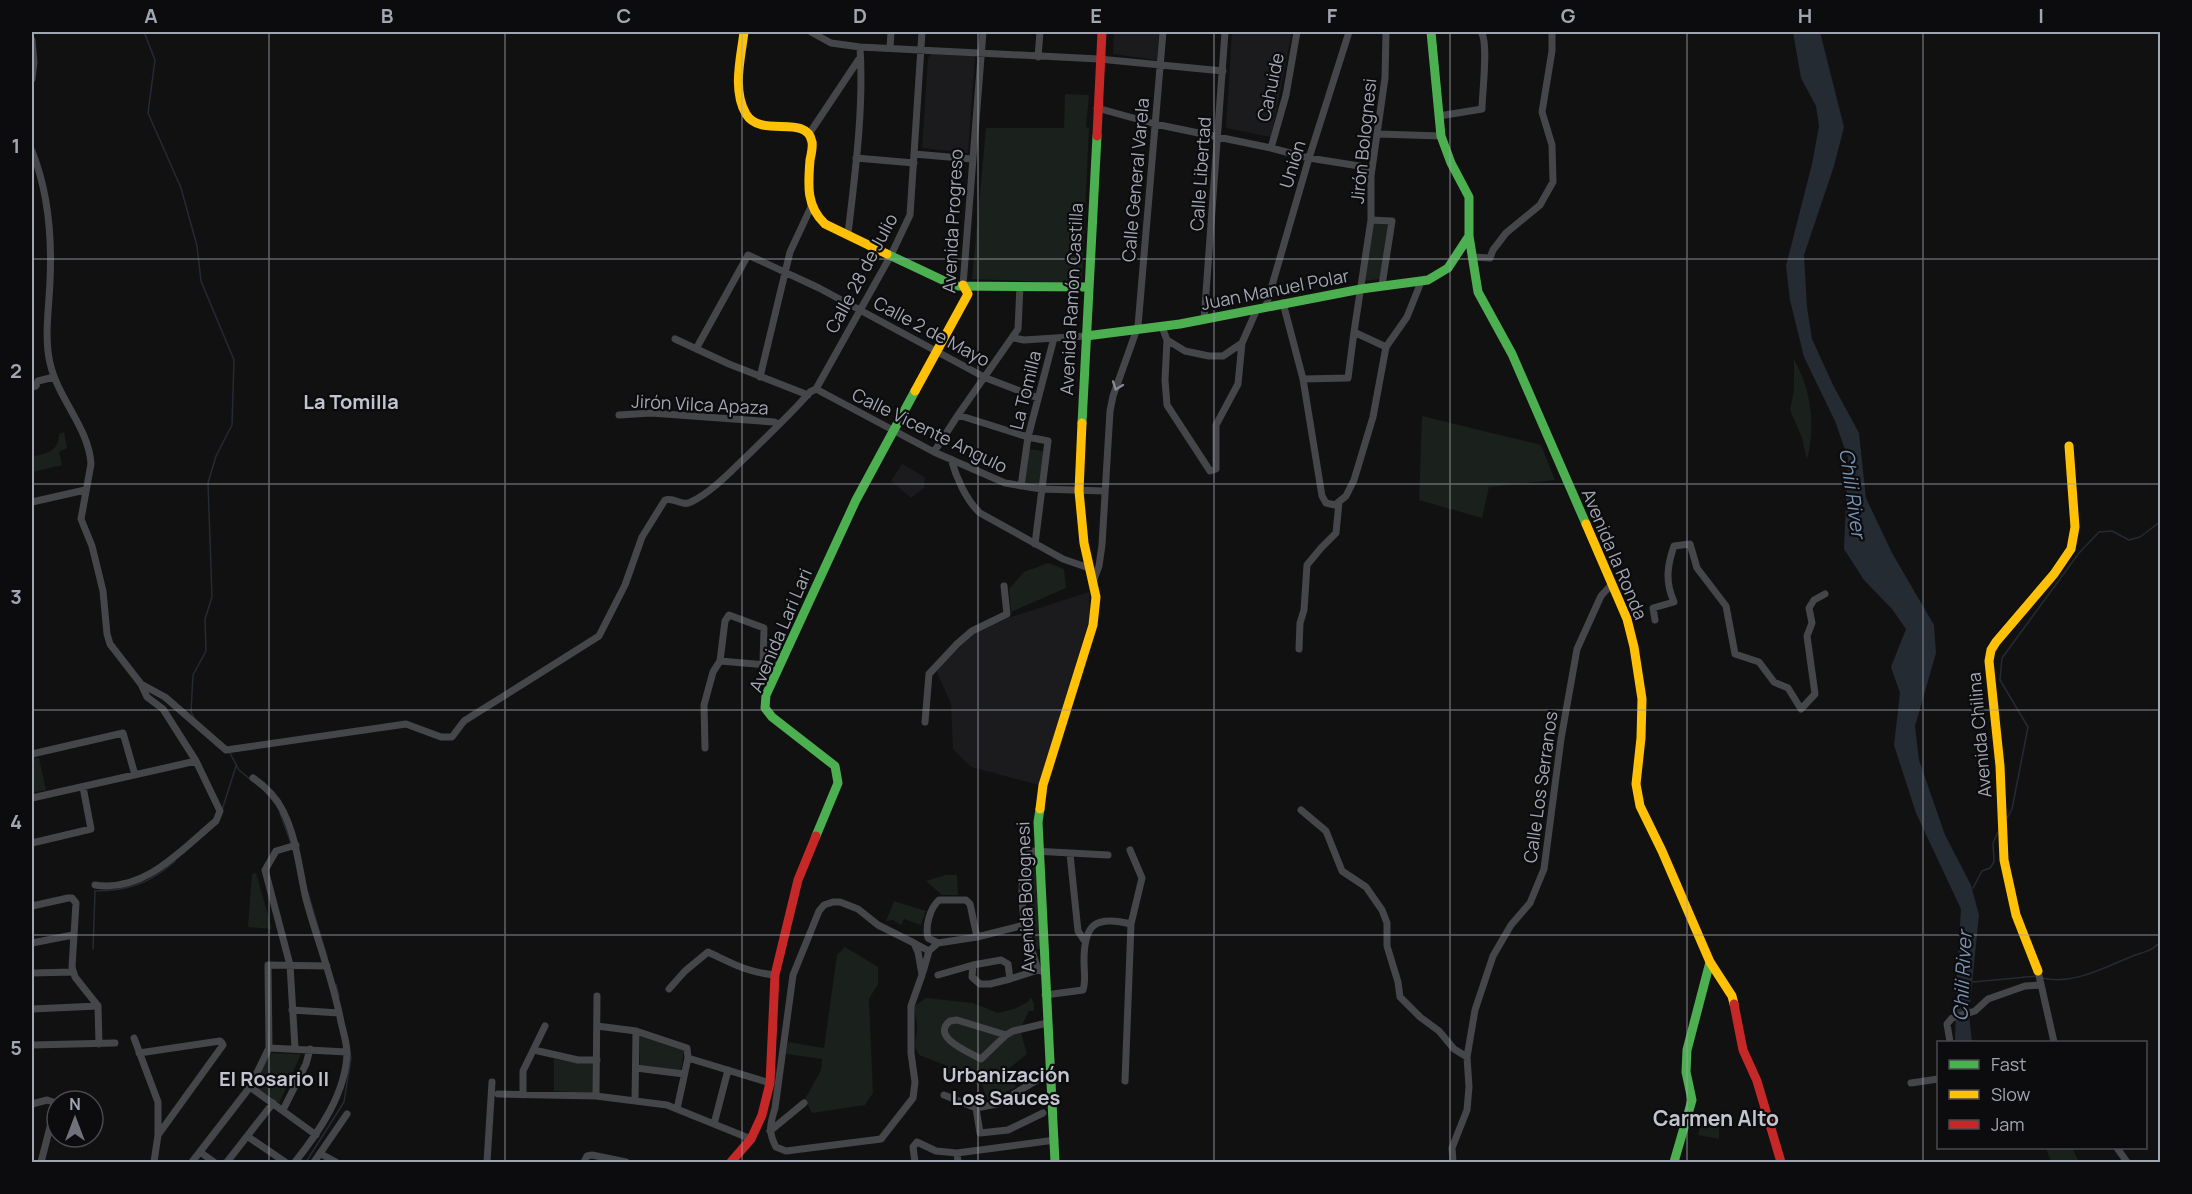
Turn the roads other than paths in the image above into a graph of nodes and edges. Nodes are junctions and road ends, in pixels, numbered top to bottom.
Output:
1 (744, 32) edge
2 (811, 32) edge
3 (829, 32) edge
4 (891, 32) edge
5 (922, 32) edge
6 (983, 32) edge
7 (1040, 32) edge
8 (1102, 32) edge
9 (1163, 32) edge
10 (1225, 32) edge
11 (1297, 32) edge
12 (1349, 32) edge
13 (1386, 32) edge
14 (1431, 32) edge
15 (1481, 32) edge
16 (1552, 32) edge
17 (32, 40) edge
18 (826, 40) junction
19 (860, 47) junction
20 (890, 48) junction
21 (921, 49) junction
22 (981, 54) junction
23 (1038, 57) junction
24 (859, 59) junction
25 (1100, 59) junction
26 (1160, 65) junction
27 (1223, 71) junction
28 (32, 79) edge
29 (1097, 108) junction
30 (1439, 116) junction
31 (1155, 123) junction
32 (809, 134) junction
33 (1378, 134) junction
34 (1218, 136) junction
35 (1441, 136) junction
36 (1271, 148) junction
37 (32, 151) edge
38 (914, 154) junction
39 (856, 158) junction
40 (1309, 158) junction
41 (972, 159) junction
42 (914, 163) junction
43 (1372, 168) junction
44 (811, 207) junction
45 (1371, 220) junction
46 (848, 234) junction
47 (1469, 236) junction
48 (1458, 253) junction
49 (891, 255) junction
50 (1473, 257) junction
51 (785, 273) junction
52 (1421, 282) junction
53 (963, 285) junction
54 (1382, 285) junction
55 (1020, 286) junction
56 (1089, 286) junction
57 (1361, 289) junction
58 (1283, 303) junction
59 (1262, 307) junction
60 (860, 310) junction
61 (1204, 320) junction
62 (1162, 327) junction
63 (1137, 331) junction
64 (1353, 332) junction
65 (1086, 336) junction
66 (1014, 338) junction
67 (1054, 338) junction
68 (675, 339) dead end
69 (1167, 340) junction
70 (1242, 343) junction
71 (1386, 346) junction
72 (696, 349) junction
73 (937, 352) junction
74 (54, 377) junction
75 (760, 377) junction
76 (986, 378) junction
77 (35, 380) edge
78 (1303, 380) junction
79 (32, 387) edge
80 (816, 389) junction
81 (808, 395) junction
82 (1038, 398) junction
83 (619, 415) dead end
84 (958, 415) junction
85 (779, 424) junction
86 (894, 432) junction
87 (1028, 437) junction
88 (2069, 446) dead end
89 (934, 452) junction
90 (951, 459) junction
91 (1021, 486) junction
92 (1041, 489) junction
93 (85, 490) junction
94 (1079, 491) junction
95 (1105, 491) junction
96 (32, 502) edge
97 (1339, 502) junction
98 (1035, 544) junction
99 (1089, 568) junction
100 (1093, 582) junction
101 (1611, 585) junction
102 (1004, 586) dead end
103 (1825, 594) dead end
104 (1655, 620) dead end
105 (1299, 650) dead end
106 (720, 661) junction
107 (763, 664) junction
108 (780, 666) junction
109 (141, 684) junction
110 (925, 722) dead end
111 (705, 748) dead end
112 (32, 754) edge
113 (196, 761) junction
114 (135, 775) junction
115 (252, 778) dead end
116 (82, 787) junction
117 (32, 798) edge
118 (1301, 810) dead end
119 (32, 843) edge
120 (296, 845) junction
121 (1130, 850) dead end
122 (1039, 851) junction
123 (1070, 854) junction
124 (1108, 855) dead end
125 (95, 885) dead end
126 (32, 906) edge
127 (1131, 924) junction
128 (1024, 925) junction
129 (74, 935) junction
130 (977, 937) junction
131 (1084, 940) junction
132 (32, 943) edge
133 (914, 943) junction
134 (938, 943) junction
135 (930, 951) junction
136 (1710, 962) junction
137 (290, 965) junction
138 (973, 965) junction
139 (327, 966) junction
140 (1041, 971) junction
141 (73, 972) junction
142 (32, 973) edge
143 (775, 975) junction
144 (922, 975) junction
145 (938, 975) dead end
146 (1010, 979) junction
147 (2040, 979) junction
148 (1722, 981) junction
149 (1705, 986) junction
150 (669, 989) dead end
151 (1045, 995) junction
152 (597, 996) dead end
153 (98, 1006) junction
154 (32, 1009) edge
155 (292, 1010) junction
156 (339, 1012) junction
157 (1047, 1023) junction
158 (545, 1026) dead end
159 (597, 1026) junction
160 (636, 1031) junction
161 (1006, 1035) junction
162 (134, 1038) dead end
163 (1950, 1041) edge
164 (2054, 1041) edge
165 (115, 1042) dead end
166 (99, 1044) junction
167 (32, 1046) edge
168 (269, 1048) junction
169 (295, 1048) junction
170 (310, 1049) junction
171 (534, 1050) junction
172 (347, 1052) junction
173 (139, 1053) junction
174 (1467, 1057) junction
175 (688, 1058) junction
176 (597, 1060) junction
177 (636, 1068) junction
178 (728, 1070) junction
179 (684, 1074) junction
180 (1050, 1075) junction
181 (1937, 1079) edge
182 (1125, 1081) dead end
183 (492, 1082) dead end
184 (770, 1083) junction
185 (1911, 1083) dead end
186 (250, 1087) junction
187 (498, 1094) dead end
188 (523, 1095) junction
189 (944, 1095) dead end
190 (596, 1096) junction
191 (635, 1101) junction
192 (273, 1103) junction
193 (804, 1103) dead end
194 (32, 1104) edge
195 (976, 1108) junction
196 (676, 1109) junction
197 (283, 1110) junction
198 (1042, 1113) dead end
199 (347, 1114) dead end
200 (767, 1117) junction
201 (714, 1124) junction
202 (770, 1131) junction
203 (158, 1135) junction
204 (316, 1135) junction
205 (247, 1136) junction
206 (751, 1138) junction
207 (1055, 1140) junction
208 (2118, 1149) edge
209 (200, 1152) junction
210 (957, 1153) junction
211 (321, 1154) junction
212 (41, 1162) edge
213 (154, 1162) edge
214 (192, 1162) edge
215 (214, 1162) edge
216 (227, 1162) edge
217 (285, 1162) edge
218 (295, 1162) edge
219 (314, 1162) edge
220 (336, 1162) edge
221 (487, 1162) edge
222 (584, 1162) edge
223 (626, 1162) edge
224 (731, 1162) edge
225 (915, 1162) edge
226 (958, 1162) edge
227 (1055, 1162) edge
228 (1453, 1162) edge
229 (1674, 1162) edge
230 (1781, 1162) edge
231 (2127, 1162) edge

1 - 32 main road
2 - 18 street
3 - 18 street
4 - 20 street
5 - 21 street, Calle 28 de Julio
6 - 22 street, Avenida Progreso
7 - 23 street
8 - 25 main road, Avenida Ramón Castilla
9 - 26 street, Calle General Varela
10 - 27 street, Calle Libertad
11 - 36 street, Cahuide
12 - 40 street, Unión
13 - 33 street, Jirón Bolognesi
14 - 30 main road, Avenida la Ronda
15 - 30 street
16 - 50 street
17 - 28 street
18 - 19 street
19 - 20 street
19 - 24 street
20 - 21 street
21 - 22 street
21 - 38 street, Calle 28 de Julio
22 - 23 street
22 - 41 street, Avenida Progreso
23 - 25 street
24 - 32 street
24 - 39 street
25 - 26 street
25 - 29 main road, Avenida Ramón Castilla
26 - 27 street
26 - 31 street, Calle General Varela
27 - 34 street, Calle Libertad
29 - 31 street
29 - 56 main road, Avenida Ramón Castilla
30 - 35 main road, Avenida la Ronda
31 - 34 street
31 - 63 street, Calle General Varela
32 - 44 main road
33 - 35 street
33 - 43 street, Jirón Bolognesi
34 - 36 street
34 - 61 street, Calle Libertad
35 - 47 main road, Avenida la Ronda
36 - 40 street
37 - 74 street
38 - 41 street
38 - 42 street, Calle 28 de Julio
39 - 42 street
39 - 46 street
40 - 43 street
40 - 59 street, Unión
41 - 53 street, Avenida Progreso
42 - 49 street, Calle 28 de Julio
43 - 45 street, Jirón Bolognesi
44 - 46 main road
44 - 51 street
45 - 54 street
45 - 57 street, Jirón Bolognesi
46 - 49 main road
47 - 48 main road, Juan Manuel Polar
47 - 50 main road, Avenida la Ronda
48 - 50 main road
48 - 52 main road, Juan Manuel Polar
49 - 53 main road
49 - 60 street, Calle 28 de Julio
50 - 101 main road, Avenida la Ronda
51 - 60 street, Calle 2 de Mayo
51 - 72 street, Calle 2 de Mayo
51 - 75 street
52 - 54 main road, Juan Manuel Polar
52 - 71 street
53 - 55 main road
53 - 73 main road, Avenida Progreso
54 - 57 main road, Juan Manuel Polar
55 - 56 main road
55 - 66 street
56 - 65 main road, Avenida Ramón Castilla
57 - 58 main road, Juan Manuel Polar
57 - 64 street, Jirón Bolognesi
58 - 59 main road, Juan Manuel Polar
58 - 78 street
59 - 61 main road, Juan Manuel Polar
59 - 70 street, Unión
60 - 73 street, Calle 2 de Mayo
60 - 80 street, Calle 28 de Julio
61 - 62 main road, Juan Manuel Polar
62 - 63 main road, Juan Manuel Polar
62 - 69 street
63 - 65 main road, Juan Manuel Polar
63 -> 95 street, Calle General Varela
64 - 71 street
64 - 78 street, Jirón Bolognesi
65 - 67 street
65 - 94 main road, Avenida Ramón Castilla
66 - 67 street
66 - 76 street
67 - 82 street, La Tomilla
68 - 72 street
69 - 70 street
69 - 70 street, Unión
71 - 97 street
72 - 75 street
73 - 76 street, Calle 2 de Mayo
73 - 86 main road, Avenida Progreso
74 - 77 street
74 - 93 street
75 - 81 street
76 - 82 street, Calle 2 de Mayo
76 - 84 street
77 - 79 street
78 - 97 street
80 - 81 street, Calle 28 de Julio
80 - 86 street, Calle Vicente Angulo
81 - 85 street, Calle 28 de Julio
82 - 87 street, La Tomilla
83 - 85 street, Jirón Vilca Apaza
84 - 87 street
84 - 89 street
85 - 109 street, Calle 28 de Julio
86 - 89 street, Calle Vicente Angulo
86 - 108 main road, Avenida Lari Lari
87 - 91 street, La Tomilla
87 - 92 street
88 - 147 main road, Avenida Chilina
89 - 90 street, Calle Vicente Angulo
90 - 91 street, Calle Vicente Angulo
90 - 98 street
91 - 92 street, Calle Vicente Angulo
92 - 94 street, Calle Vicente Angulo
92 - 98 street
93 - 96 street
93 - 109 street
94 - 95 street, Calle Vicente Angulo
94 - 99 main road, Avenida Ramón Castilla
95 - 100 street, Calle General Varela
97 - 105 street
98 - 99 street
99 - 100 main road, Avenida Bolognesi
100 - 122 main road, Avenida Bolognesi
101 - 136 main road, Avenida la Ronda
101 - 174 street, Calle Los Serranos
102 - 110 street
103 - 104 street
106 - 107 street
106 - 107 street
106 - 111 street
107 - 108 street
108 - 143 main road, Avenida Lari Lari
109 - 113 street
112 - 114 street
113 - 114 street
113 - 125 street
114 - 116 street
115 - 120 street
116 - 117 street
116 - 119 street
118 - 174 street
120 - 137 street
120 - 139 street
121 - 127 street
122 - 123 street
122 - 128 street
122 - 140 main road, Avenida Bolognesi
123 - 124 street
123 - 131 street
126 - 129 street
127 - 131 street
127 - 182 street
128 - 130 street
128 - 140 street
129 - 132 street
129 - 141 street
130 - 134 street
130 - 134 street
131 - 151 street
133 - 135 street
133 - 144 street
133 - 200 street
134 - 135 street
135 - 144 street
136 - 148 main road, Avenida la Ronda
136 - 149 main road
137 - 139 street
137 - 155 street
137 - 168 street
138 - 145 street
138 - 146 street
138 - 146 street
139 - 156 street
140 - 146 street
140 - 151 main road, Avenida Bolognesi
141 - 142 street
141 - 153 street
143 - 150 street
143 - 184 main road, Avenida Lari Lari
144 - 202 street
147 - 163 street
147 - 164 street, Avenida Chilina
148 - 149 main road
148 - 230 main road, Avenida la Ronda
149 - 229 main road
151 - 157 main road, Avenida Bolognesi
152 - 159 street
153 - 154 street
153 - 166 street
155 - 156 street
155 - 169 street
156 - 172 street
157 - 161 street
157 - 180 main road, Avenida Bolognesi
158 - 171 street
159 - 160 street
159 - 176 street
160 - 175 street
160 - 177 street
161 - 161 street
162 - 173 street
165 - 166 street
166 - 167 street
168 - 169 street
168 - 186 street
169 - 170 street
170 - 172 street
170 - 197 street
171 - 176 street
171 - 188 street
172 - 204 street
173 - 203 street
173 - 203 street
174 - 228 street, Calle Los Serranos
175 - 178 street
175 - 179 street
176 - 190 street
177 - 179 street
177 - 191 street
178 - 184 street
178 - 201 street
179 - 196 street
180 - 195 street
180 - 207 main road, Avenida Bolognesi
181 - 185 street
183 - 221 street
184 - 200 main road, Avenida Lari Lari
186 - 192 street
186 - 209 street
187 - 188 street
188 - 190 street
189 - 195 street
190 - 191 street
191 - 196 street
192 - 197 street
192 - 205 street
193 - 202 street
194 - 212 street
195 - 198 street
196 - 201 street
197 - 204 street
199 - 211 street
200 - 202 street
200 - 206 main road, Avenida Lari Lari
201 - 206 street
203 - 213 street
204 - 218 street
205 - 216 street
205 - 217 street
206 - 224 main road, Avenida Lari Lari
207 - 210 street
207 - 227 main road, Avenida Bolognesi
208 - 231 street
209 - 214 street
209 - 215 street
210 - 225 street
210 - 226 street
211 - 219 street
211 - 220 street
222 - 223 street

